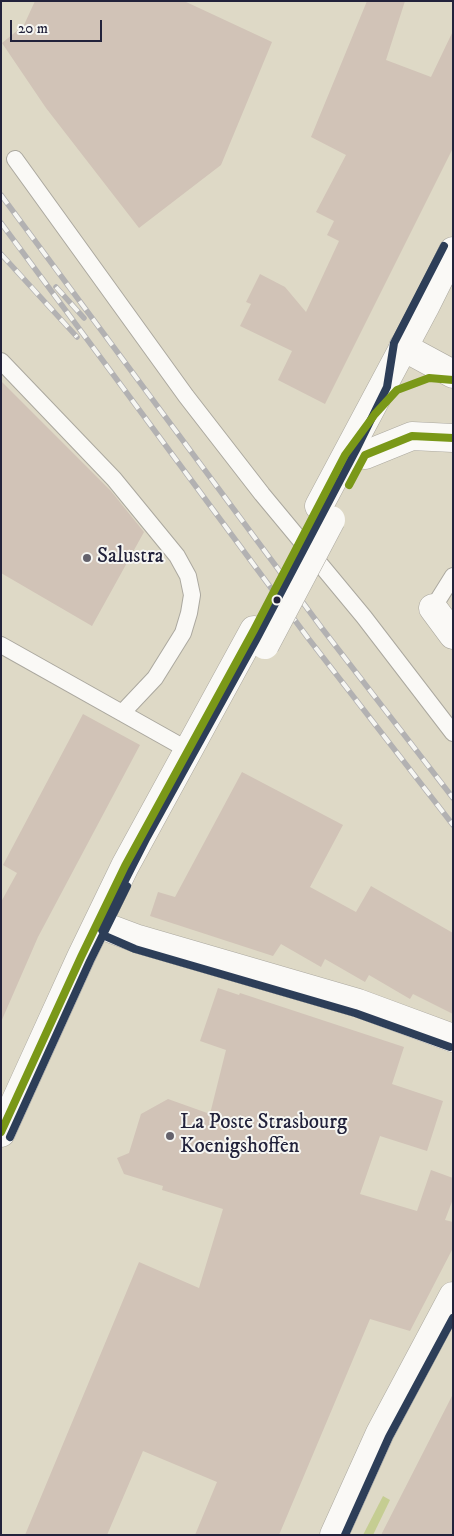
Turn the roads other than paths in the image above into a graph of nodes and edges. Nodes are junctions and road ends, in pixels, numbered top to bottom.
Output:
1 (15, 159) dead end
2 (453, 251) edge
3 (403, 347) junction
4 (1, 361) edge
5 (453, 374) edge
6 (453, 438) edge
7 (355, 455) junction
8 (453, 576) edge
9 (433, 608) joint
10 (453, 635) edge
11 (259, 637) junction
12 (1, 645) edge
13 (122, 713) junction
14 (453, 733) edge
15 (188, 750) junction
16 (104, 926) junction
17 (453, 1038) edge
18 (1, 1133) edge
19 (453, 1296) edge
20 (334, 1535) edge

1 - 14 lane
2 - 3 main road
3 - 5 main road
3 - 7 main road
4 - 13 lane
6 - 7 main road
7 - 11 main road
8 - 9 lane
9 - 10 main road
11 - 15 main road
11 - 16 main road
12 - 13 lane
13 - 15 lane
15 - 16 main road
16 - 17 main road
16 - 18 main road
19 - 20 main road

